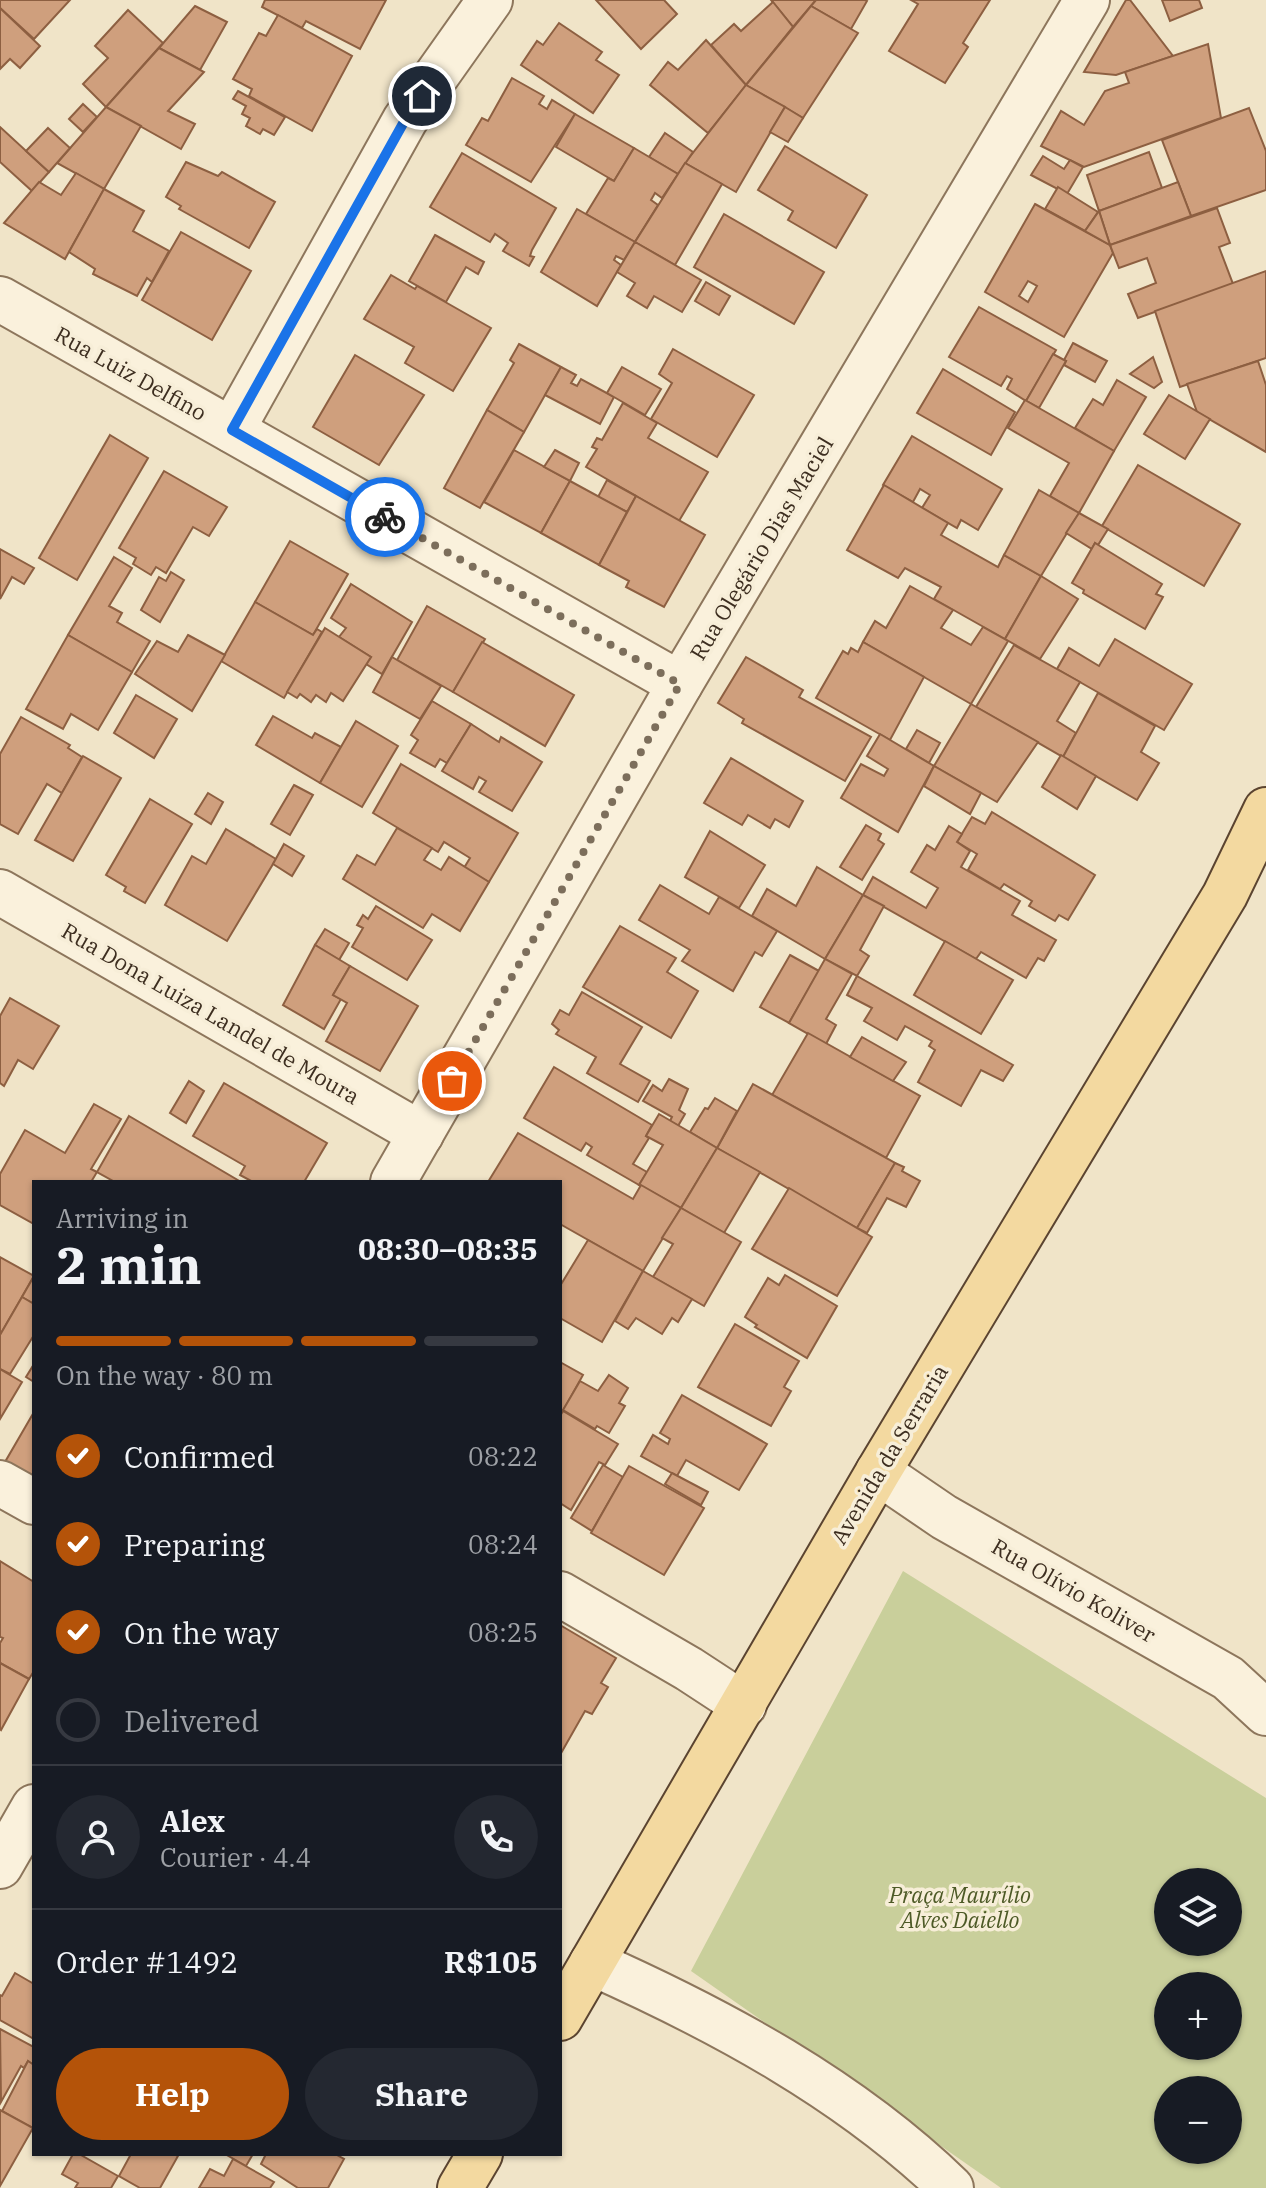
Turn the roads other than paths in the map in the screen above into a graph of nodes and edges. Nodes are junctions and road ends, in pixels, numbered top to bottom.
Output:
1 (490, 0) edge
2 (1087, 0) edge
3 (0, 299) edge
4 (232, 430) junction
5 (680, 684) junction
6 (1266, 810) edge
7 (1266, 864) edge
8 (0, 892) edge
9 (1225, 895) junction
10 (421, 1134) junction
11 (394, 1180) edge
12 (878, 1472) junction
13 (0, 1483) edge
14 (32, 1501) edge
15 (562, 1595) edge
16 (744, 1705) junction
17 (1266, 1713) edge
18 (32, 1810) edge
19 (0, 1866) edge
20 (592, 1963) junction
21 (562, 2015) edge
22 (479, 2156) edge
23 (460, 2188) edge
24 (951, 2188) edge

1 - 4 street
2 - 5 street, Rua Olegário Dias Maciel
3 - 4 street, Rua Luiz Delfino
4 - 5 street, Rua Luiz Delfino
5 - 10 street, Rua Olegário Dias Maciel
6 - 9 main road, Avenida da Serraria
7 - 9 main road, Avenida da Serraria
8 - 10 street, Rua Dona Luiza Landel de Moura
9 - 12 main road, Avenida da Serraria
10 - 11 street, Rua Olegário Dias Maciel
12 - 16 main road, Avenida da Serraria
12 - 17 street, Rua Olívio Koliver
13 - 14 street
15 - 16 street
16 - 20 main road, Avenida da Serraria
18 - 19 street
20 - 21 main road, Avenida da Serraria
20 - 24 street
22 - 23 main road

